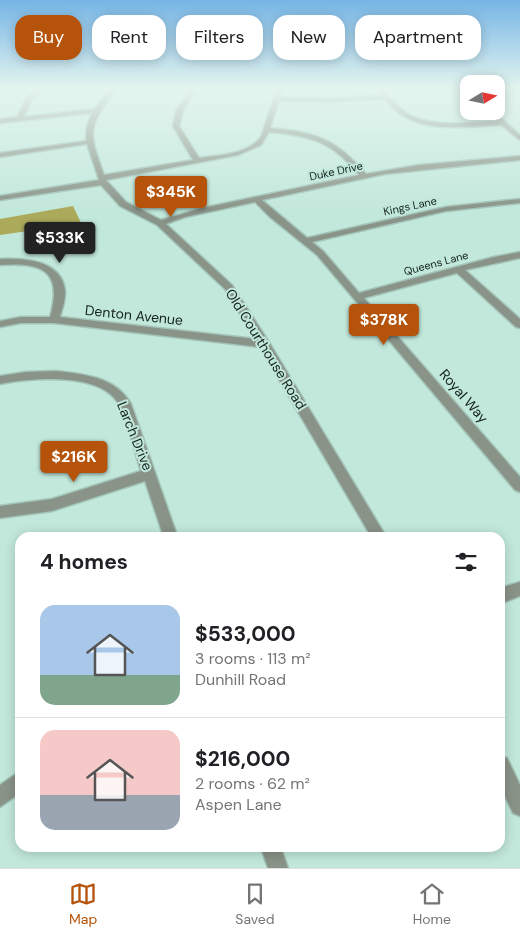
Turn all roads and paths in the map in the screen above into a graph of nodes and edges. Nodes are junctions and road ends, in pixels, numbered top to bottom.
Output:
1 (90, 130) edge
2 (178, 130) edge
3 (267, 130) joint
4 (510, 130) edge
5 (520, 138) edge
6 (90, 142) junction
7 (0, 155) edge
8 (520, 158) edge
9 (197, 161) junction
10 (365, 177) junction
11 (102, 180) junction
12 (0, 198) edge
13 (257, 199) junction
14 (520, 201) edge
15 (160, 223) junction
16 (307, 241) junction
17 (520, 255) edge
18 (0, 262) edge
19 (458, 269) junction
20 (358, 296) junction
21 (54, 320) junction
22 (0, 324) edge
23 (520, 325) edge
24 (265, 344) junction
25 (0, 380) edge
26 (150, 474) junction
27 (520, 486) edge
28 (0, 512) edge
29 (168, 532) edge
30 (376, 532) edge
31 (520, 589) edge
32 (505, 594) edge
33 (505, 775) edge
34 (15, 784) edge
35 (0, 797) edge
36 (520, 806) edge
37 (273, 852) edge
38 (278, 868) edge

1 - 6 street, Old Courthouse Road
2 - 9 street
3 - 9 street
3 - 10 street
4 - 5 street
6 - 7 street
6 - 11 street, Old Courthouse Road
8 - 10 street, Duke Drive
9 - 11 street
10 - 13 street, Duke Drive
11 - 12 street
11 - 15 street, Old Courthouse Road
13 - 15 street, Duke Drive
13 - 16 street, Royal Way
14 - 16 street, Kings Lane
15 - 24 street, Old Courthouse Road
16 - 20 street, Royal Way
17 - 19 street, Queens Lane
18 - 21 street
19 - 20 street, Queens Lane
19 - 23 street
20 - 27 street, Royal Way
21 - 22 street, Denton Avenue
21 - 24 street, Denton Avenue
24 - 30 street, Old Courthouse Road
25 - 26 street, Larch Drive
26 - 28 street
26 - 29 street, Larch Drive
31 - 32 street
33 - 36 street
34 - 35 street
37 - 38 street

